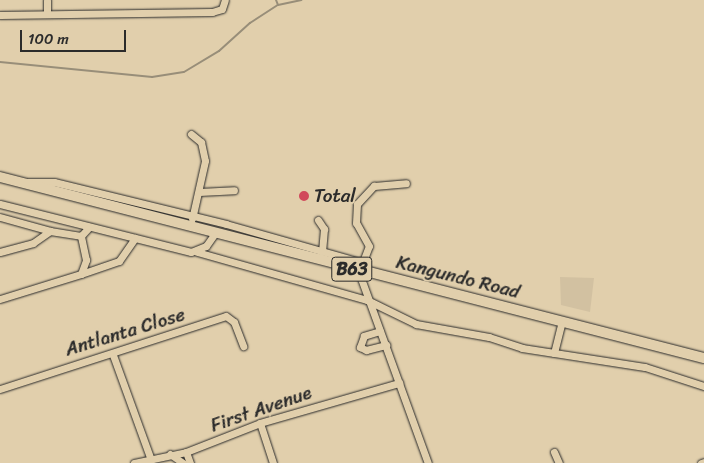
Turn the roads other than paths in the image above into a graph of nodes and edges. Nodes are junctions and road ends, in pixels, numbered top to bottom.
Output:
1 (47, 0) edge
2 (224, 0) edge
3 (47, 14) junction
4 (0, 15) edge
5 (191, 134) dead end
6 (0, 177) edge
7 (22, 183) junction
8 (406, 183) dead end
9 (234, 190) dead end
10 (199, 192) junction
11 (0, 204) edge
12 (194, 216) junction
13 (0, 217) edge
14 (318, 220) dead end
15 (190, 226) junction
16 (89, 227) junction
17 (50, 231) junction
18 (215, 233) junction
19 (81, 236) junction
20 (135, 238) junction
21 (0, 252) edge
22 (197, 252) junction
23 (322, 252) junction
24 (362, 269) junction
25 (81, 274) junction
26 (0, 299) edge
27 (367, 300) junction
28 (562, 322) junction
29 (380, 331) junction
30 (386, 345) junction
31 (243, 346) dead end
32 (554, 353) junction
33 (113, 355) junction
34 (704, 358) edge
35 (399, 383) junction
36 (704, 386) edge
37 (0, 388) edge
38 (260, 423) junction
39 (186, 452) junction
40 (554, 452) dead end
41 (170, 454) junction
42 (150, 457) junction
43 (134, 463) edge
44 (183, 463) edge
45 (190, 463) edge
46 (273, 463) edge
47 (428, 463) edge
48 (559, 463) edge

1 - 3 street
2 - 3 street
3 - 4 street
5 - 10 street
6 - 7 highway, Kangundo Road / B63
7 - 12 street
7 - 15 highway, Kangundo Road / B63
8 - 24 street
9 - 10 street
10 - 12 street
11 - 16 street
12 - 15 street
12 - 23 street
13 - 17 street
14 - 23 street
15 - 18 highway, Kangundo Road / B63
16 - 19 street
16 - 20 street
17 - 19 street
17 - 21 street
18 - 22 street
18 - 24 highway, Kangundo Road / B63
19 - 25 street
20 - 22 street
20 - 25 street
22 - 27 street
23 - 24 street
24 - 27 street
24 - 28 highway, Kangundo Road / B63
25 - 26 street
27 - 29 street
27 - 32 street
28 - 32 street
28 - 34 highway, Kangundo Road / B63
29 - 30 street
29 - 30 street
30 - 35 street
31 - 33 street, Antlanta Close
32 - 36 street
33 - 37 street, Antlanta Close
33 - 42 street
35 - 38 street, First Avenue
35 - 47 street
38 - 39 street, First Avenue
38 - 46 street
39 - 41 street, First Avenue
39 - 45 street
40 - 48 street
41 - 42 street, First Avenue
41 - 44 street
42 - 43 street, First Avenue

